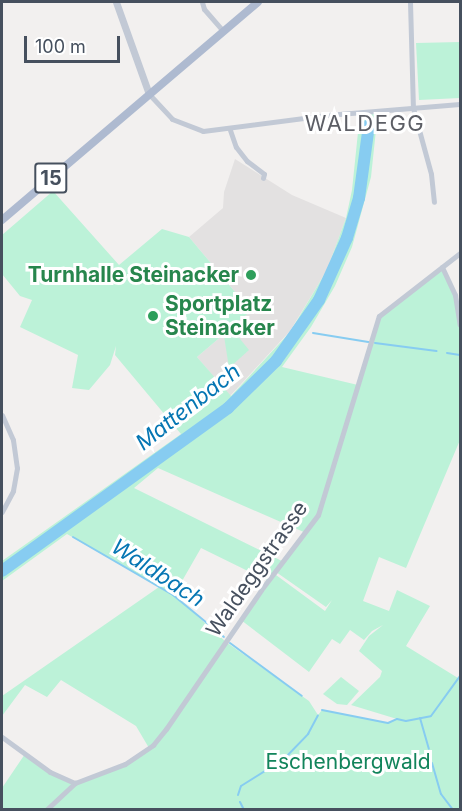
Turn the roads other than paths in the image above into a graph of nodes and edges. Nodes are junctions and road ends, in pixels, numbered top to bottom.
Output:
1 (116, 2) edge
2 (202, 2) edge
3 (258, 2) edge
4 (410, 2) edge
5 (223, 31) junction
6 (149, 94) junction
7 (460, 104) edge
8 (413, 108) junction
9 (230, 130) junction
10 (263, 178) dead end
11 (434, 202) dead end
12 (2, 220) edge
13 (460, 253) edge
14 (442, 267) junction
15 (460, 325) edge
16 (2, 415) edge
17 (2, 512) edge
18 (2, 737) edge
19 (75, 783) junction
20 (46, 810) edge

1 - 6 street
2 - 5 street
3 - 5 main road, 15
4 - 8 street
5 - 6 main road, 15
6 - 9 street
6 - 12 main road, 15
7 - 8 street
8 - 9 street
8 - 11 street
9 - 10 street
13 - 14 street, Waldeggstrasse
14 - 15 street
14 - 19 street, Waldeggstrasse
16 - 17 street
18 - 19 street
19 - 20 street, Waldeggstrasse

